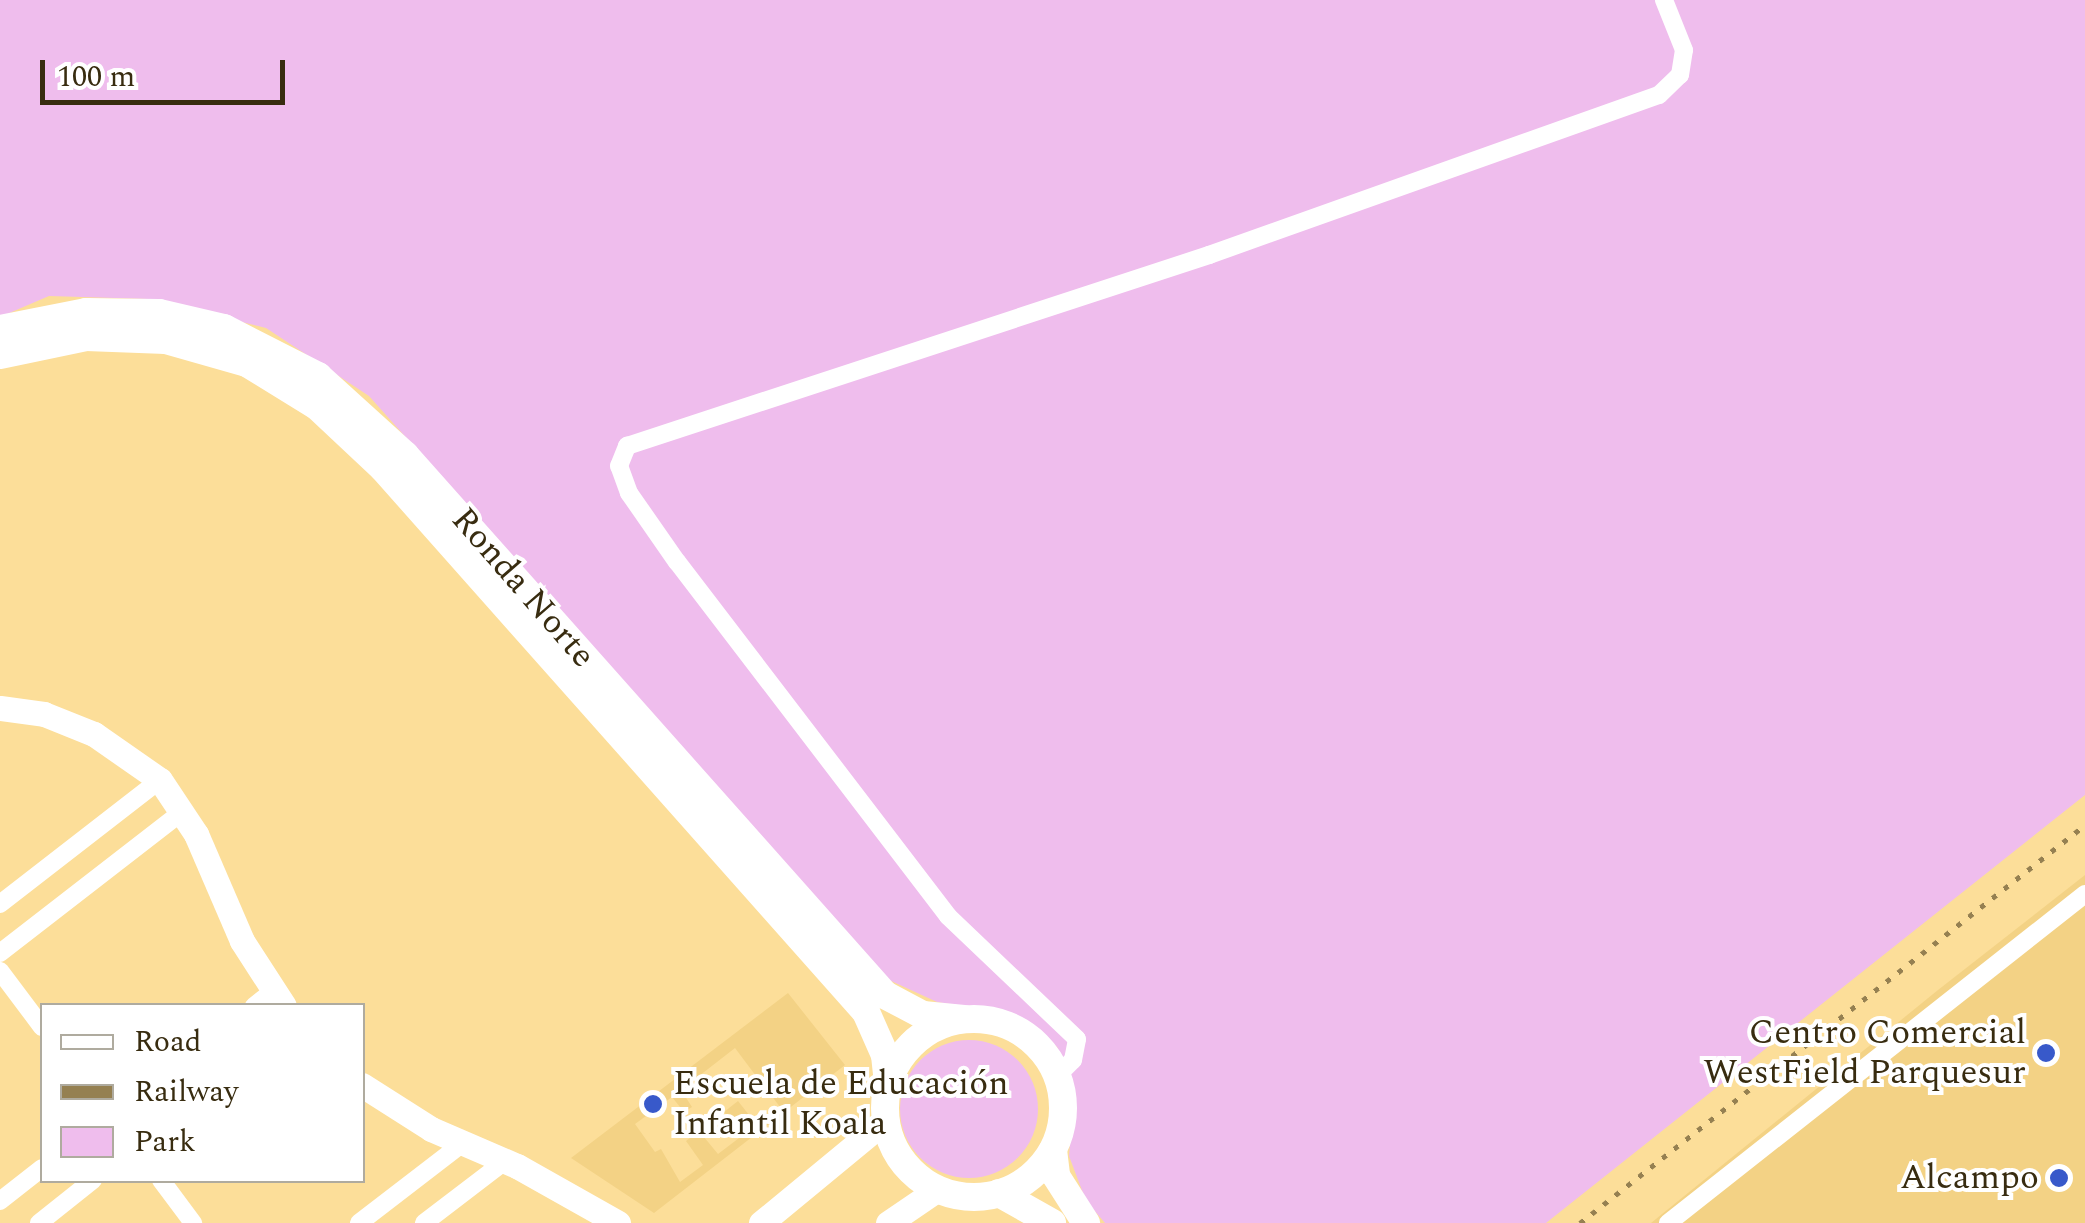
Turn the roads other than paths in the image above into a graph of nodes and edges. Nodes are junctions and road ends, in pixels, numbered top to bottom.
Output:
1 (1664, 0) edge
2 (0, 330) edge
3 (0, 355) edge
4 (0, 708) edge
5 (160, 780) junction
6 (183, 811) junction
7 (2085, 894) edge
8 (0, 904) edge
9 (0, 953) edge
10 (0, 971) edge
11 (270, 1001) edge
12 (964, 1019) junction
13 (40, 1024) edge
14 (1058, 1075) junction
15 (888, 1085) junction
16 (365, 1088) edge
17 (886, 1120) junction
18 (463, 1143) junction
19 (1052, 1150) junction
20 (505, 1161) junction
21 (40, 1170) edge
22 (89, 1183) edge
23 (163, 1183) edge
24 (938, 1189) junction
25 (999, 1193) junction
26 (0, 1201) edge
27 (39, 1223) edge
28 (193, 1223) edge
29 (358, 1223) edge
30 (424, 1223) edge
31 (618, 1223) edge
32 (761, 1223) edge
33 (888, 1223) edge
34 (1052, 1223) edge
35 (1086, 1223) edge
36 (1668, 1223) edge

1 - 14 street
2 - 12 main road, Ronda Norte
3 - 15 main road, Ronda Norte
4 - 5 street
5 - 6 street
5 - 8 street
6 - 9 street
6 - 11 street
7 - 36 street
10 - 13 street
12 - 14 main road, Ronda Norte
12 - 15 main road, Ronda Norte
14 - 19 main road
15 - 17 main road, Ronda Norte
16 - 18 street
17 - 24 main road, Ronda Norte
17 - 32 street
18 - 20 street
18 - 29 street
19 - 25 main road
19 - 35 main road
20 - 30 street
20 - 31 street
21 - 26 street
22 - 27 street
23 - 28 street
24 - 25 main road
24 - 33 street
25 - 34 main road

